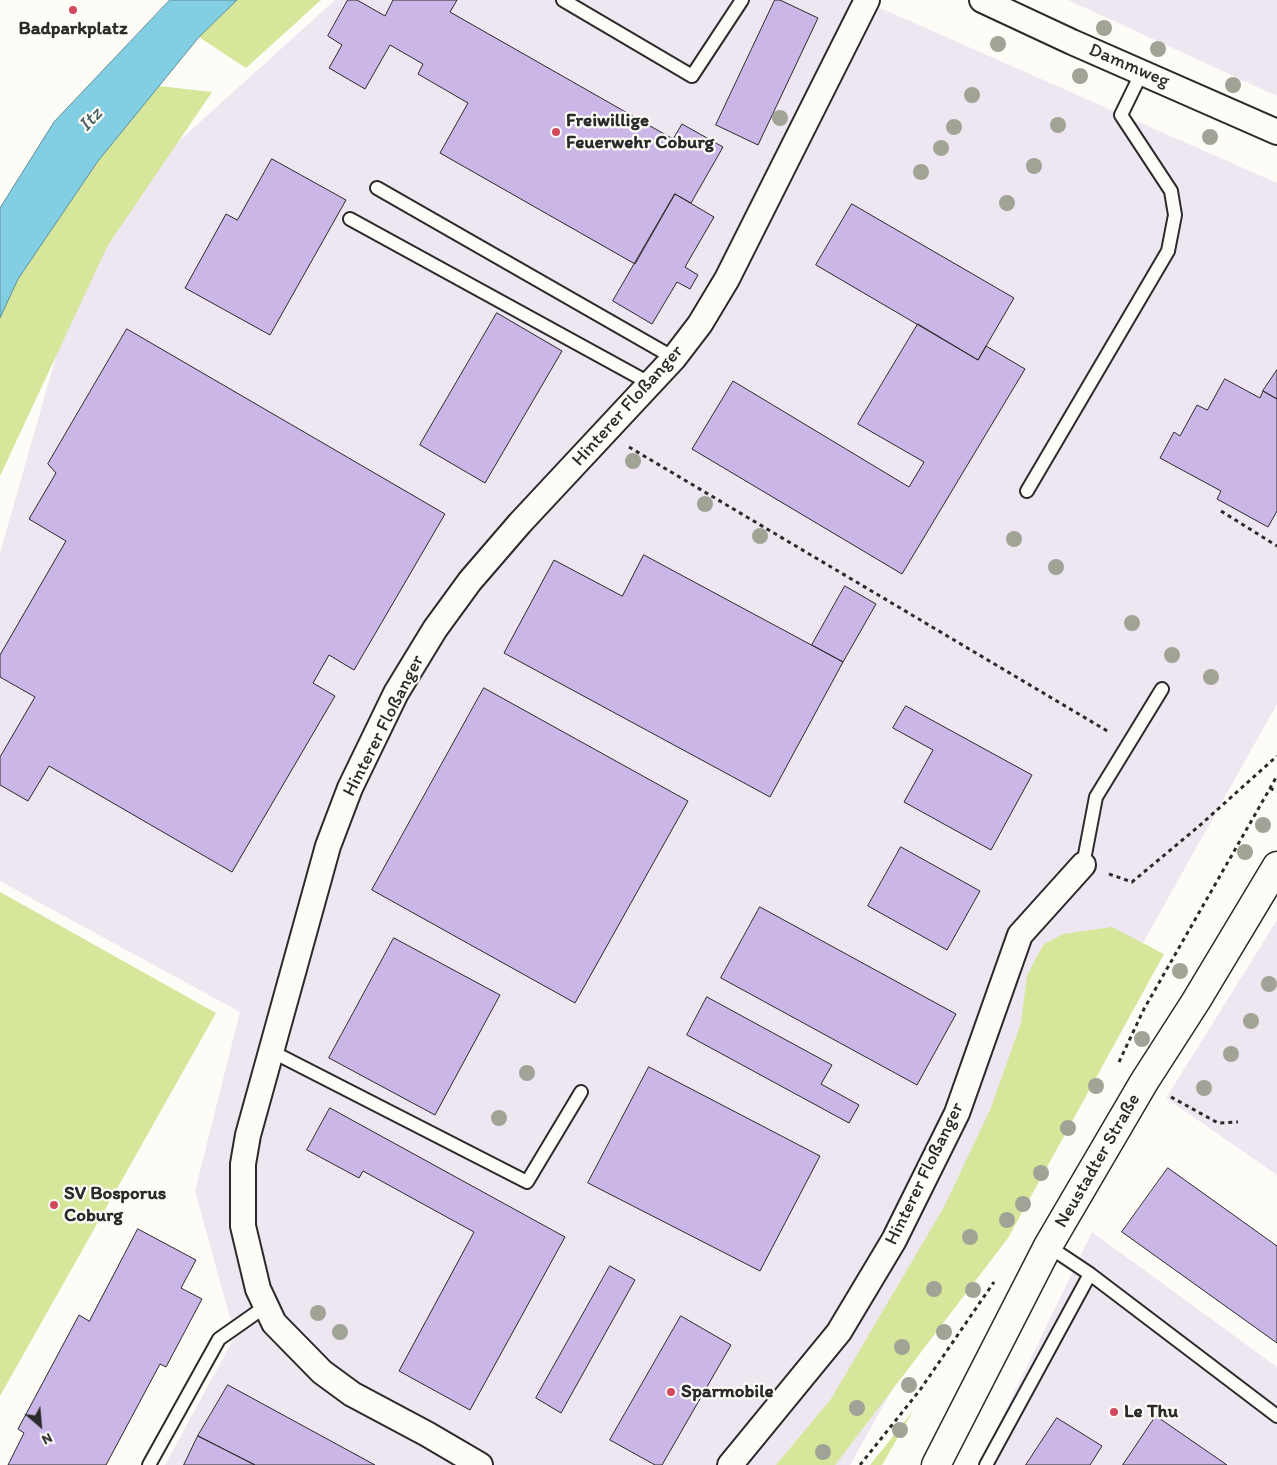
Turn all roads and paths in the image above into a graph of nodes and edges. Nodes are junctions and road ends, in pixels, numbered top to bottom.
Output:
1 (563, 0) edge
2 (742, 0) edge
3 (867, 0) edge
4 (982, 0) edge
5 (1142, 72) junction
6 (1277, 132) edge
7 (377, 188) dead end
8 (350, 219) dead end
9 (674, 358) junction
10 (651, 384) junction
11 (605, 433) junction
12 (1027, 491) dead end
13 (1221, 512) dead end
14 (1277, 546) edge
15 (1162, 689) dead end
16 (1129, 744) junction
17 (1277, 756) edge
18 (1277, 776) edge
19 (1270, 788) junction
20 (1277, 792) edge
21 (1083, 865) junction
22 (1277, 866) edge
23 (270, 1051) junction
24 (1118, 1064) dead end
25 (1144, 1082) junction
26 (581, 1092) dead end
27 (1238, 1122) dead end
28 (1048, 1246) junction
29 (1090, 1274) junction
30 (997, 1277) dead end
31 (266, 1306) junction
32 (1277, 1416) edge
33 (150, 1465) edge
34 (480, 1465) edge
35 (730, 1465) edge
36 (860, 1465) edge
37 (936, 1465) edge
38 (986, 1465) edge

1 - 2 lane
3 - 9 street, Hinterer Floßanger
4 - 5 street, Dammweg
5 - 6 street, Dammweg
5 - 12 lane
7 - 9 lane
8 - 10 lane
9 - 10 street, Hinterer Floßanger
10 - 11 street, Hinterer Floßanger
11 - 16 path
11 - 23 street, Hinterer Floßanger
13 - 14 path
15 - 16 lane
16 - 21 lane
17 - 21 path
18 - 19 path
19 - 20 path
19 - 24 path
21 - 35 street, Hinterer Floßanger
22 - 25 street, Neustadter Straße
23 - 26 lane
23 - 31 street, Hinterer Floßanger
25 - 27 path
25 - 28 street, Neustadter Straße
28 - 29 lane
28 - 37 street, Neustadter Straße
29 - 32 lane
29 - 38 lane
30 - 36 path
31 - 33 lane
31 - 34 street, Hinterer Floßanger

